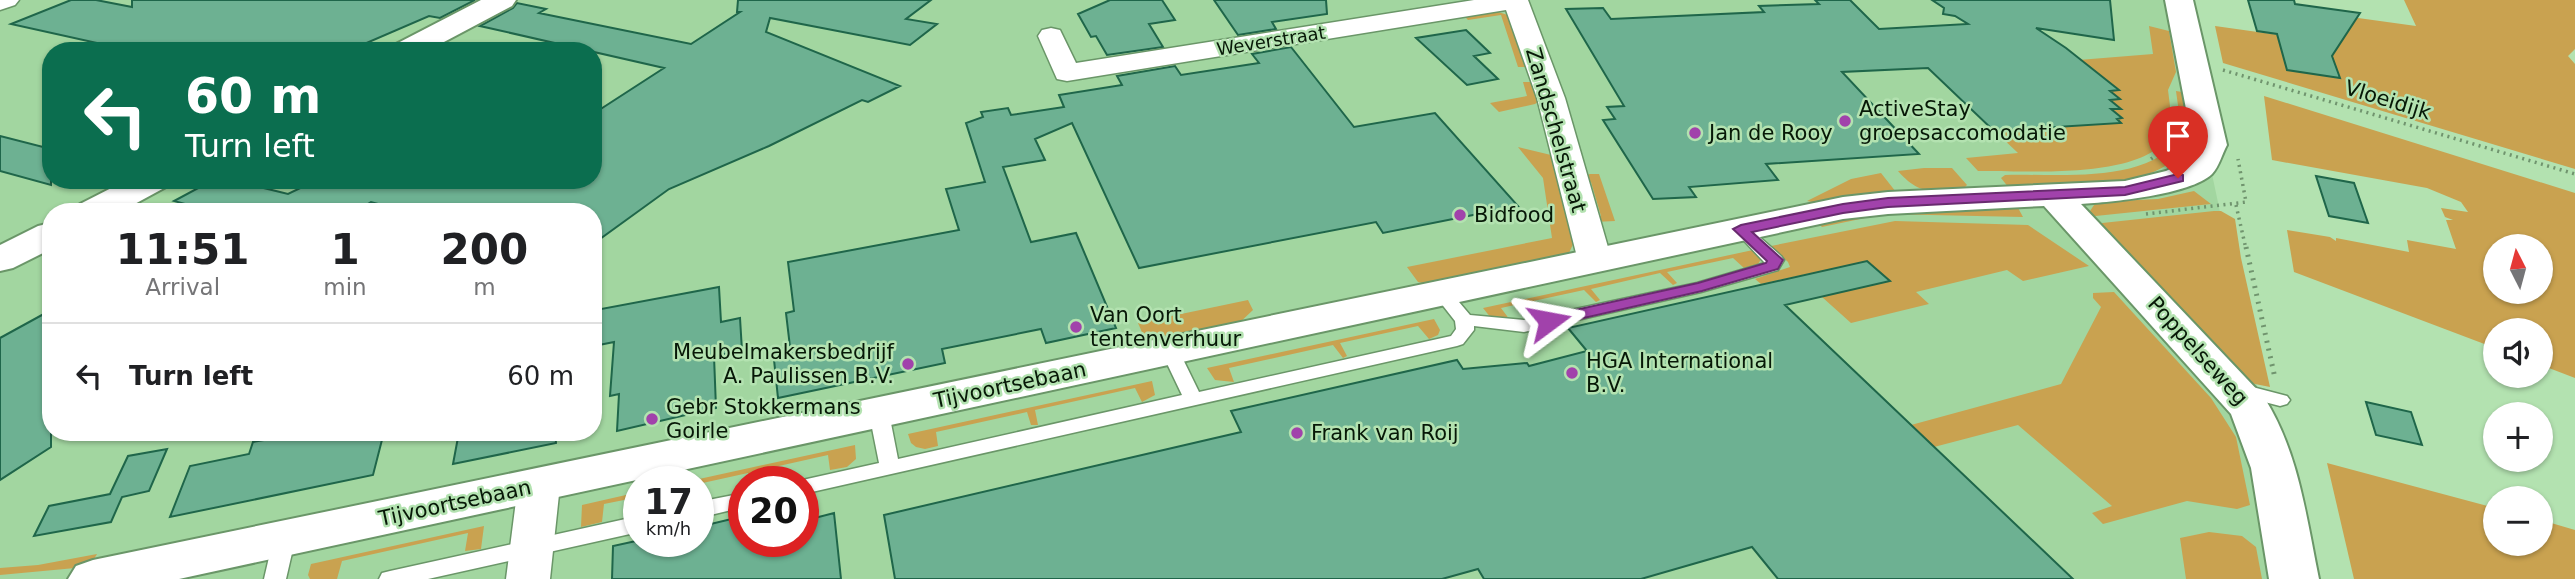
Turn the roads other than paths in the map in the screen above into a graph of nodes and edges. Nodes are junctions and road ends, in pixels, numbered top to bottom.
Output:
1 (6, 0) edge
2 (502, 0) edge
3 (2179, 0) edge
4 (1515, 1) edge
5 (0, 2) edge
6 (1051, 36) dead end
7 (421, 42) edge
8 (137, 189) edge
9 (2053, 195) junction
10 (110, 203) edge
11 (1741, 229) junction
12 (42, 239) edge
13 (0, 260) edge
14 (1595, 261) junction
15 (1453, 306) junction
16 (1170, 351) junction
17 (2234, 388) junction
18 (1194, 400) junction
19 (2280, 400) road end
20 (879, 413) junction
21 (890, 468) junction
22 (819, 484) edge
23 (539, 485) junction
24 (623, 530) edge
25 (284, 540) junction
26 (530, 563) edge
27 (93, 579) edge
28 (275, 579) edge
29 (390, 579) edge
30 (2294, 579) edge

1 - 5 street
2 - 7 street
3 - 9 street, Tijvoortsebaan
4 - 6 street, Weverstraat
4 - 14 street, Zandschelstraat
8 - 10 street
9 - 11 street, Tijvoortsebaan
9 - 17 street, Poppelseweg
11 - 14 street, Tijvoortsebaan
11 - 15 lane
12 - 13 street
14 - 15 street, Tijvoortsebaan
15 - 16 street, Tijvoortsebaan
15 - 18 lane
16 - 18 lane
16 - 20 street, Tijvoortsebaan
17 - 19 lane
17 - 30 street, Poppelseweg
18 - 21 lane
20 - 21 lane
20 - 23 street, Tijvoortsebaan
21 - 22 lane
23 - 25 street, Tijvoortsebaan
23 - 26 street
24 - 26 lane
25 - 27 street, Tijvoortsebaan
25 - 28 lane
26 - 29 lane

